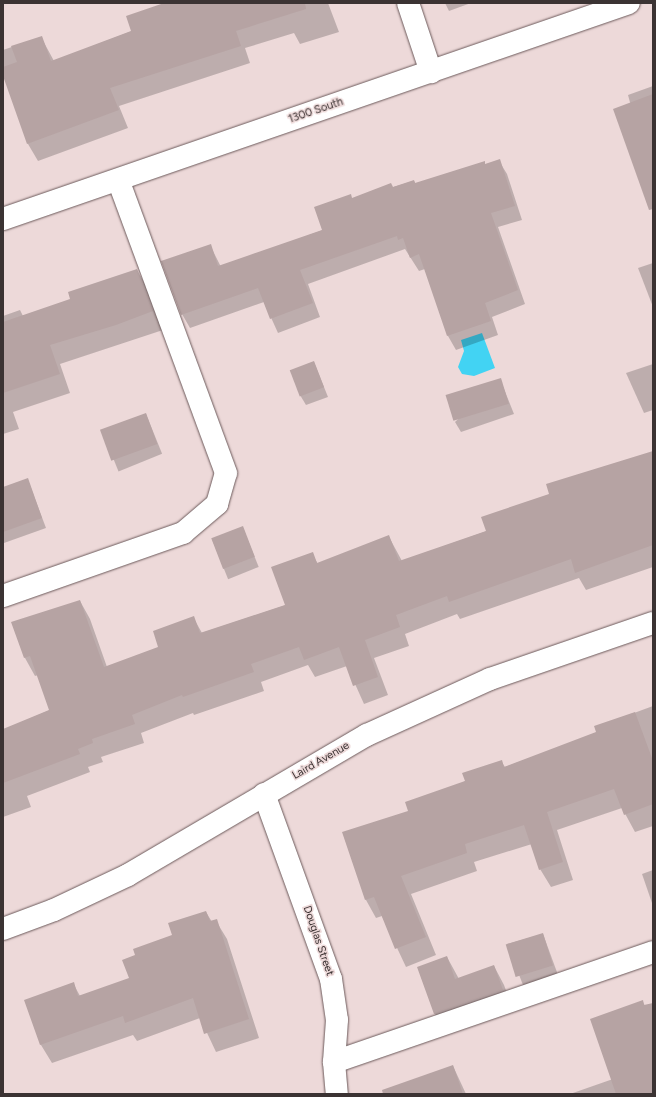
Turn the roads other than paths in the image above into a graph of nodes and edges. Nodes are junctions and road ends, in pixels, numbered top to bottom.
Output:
1 (408, 3) edge
2 (629, 3) edge
3 (431, 72) junction
4 (118, 180) junction
5 (3, 219) edge
6 (3, 596) edge
7 (653, 623) edge
8 (264, 794) junction
9 (3, 929) edge
10 (653, 952) edge
11 (334, 1062) junction
12 (337, 1094) edge

1 - 3 street
2 - 3 street, 1300 South
3 - 4 street, 1300 South
4 - 5 street, 1300 South
4 - 6 street
7 - 8 street, Laird Avenue
8 - 9 street, Laird Avenue
8 - 11 street, Douglas Street
10 - 11 street
11 - 12 street, Douglas Street

